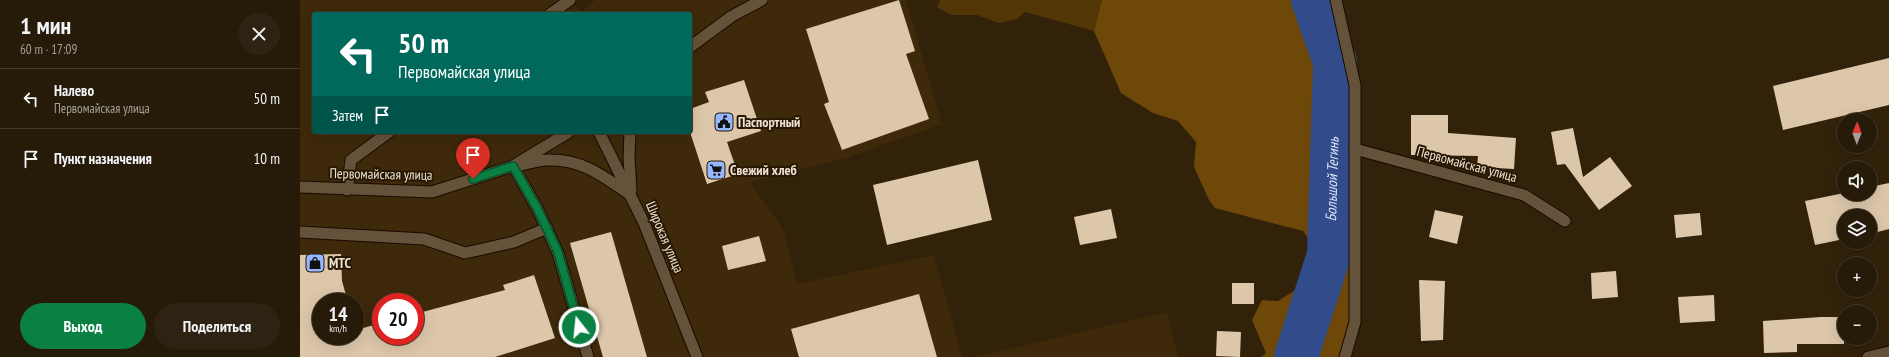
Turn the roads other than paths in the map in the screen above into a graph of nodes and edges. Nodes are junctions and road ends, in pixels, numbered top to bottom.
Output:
1 (570, 0) edge
2 (762, 0) edge
3 (1336, 0) edge
4 (553, 12) edge
5 (692, 45) edge
6 (386, 134) edge
7 (565, 134) edge
8 (600, 134) edge
9 (630, 134) edge
10 (1355, 149) junction
11 (513, 166) junction
12 (300, 187) edge
13 (347, 190) junction
14 (631, 196) junction
15 (1565, 221) dead end
16 (547, 228) junction
17 (300, 232) edge
18 (1889, 352) edge
19 (588, 357) edge
20 (697, 357) edge
21 (1345, 357) edge
22 (1868, 357) edge

1 - 4 street
2 - 5 street
3 - 10 street
6 - 13 street
7 - 11 street, Первомайская улица
8 - 14 street, Широкая улица
9 - 14 street
10 - 15 street, Первомайская улица
10 - 21 street
11 - 13 street, Первомайская улица
11 - 14 street
11 - 16 street
12 - 13 street, Первомайская улица
14 - 20 street, Широкая улица
16 - 17 street
16 - 19 street
18 - 22 street

